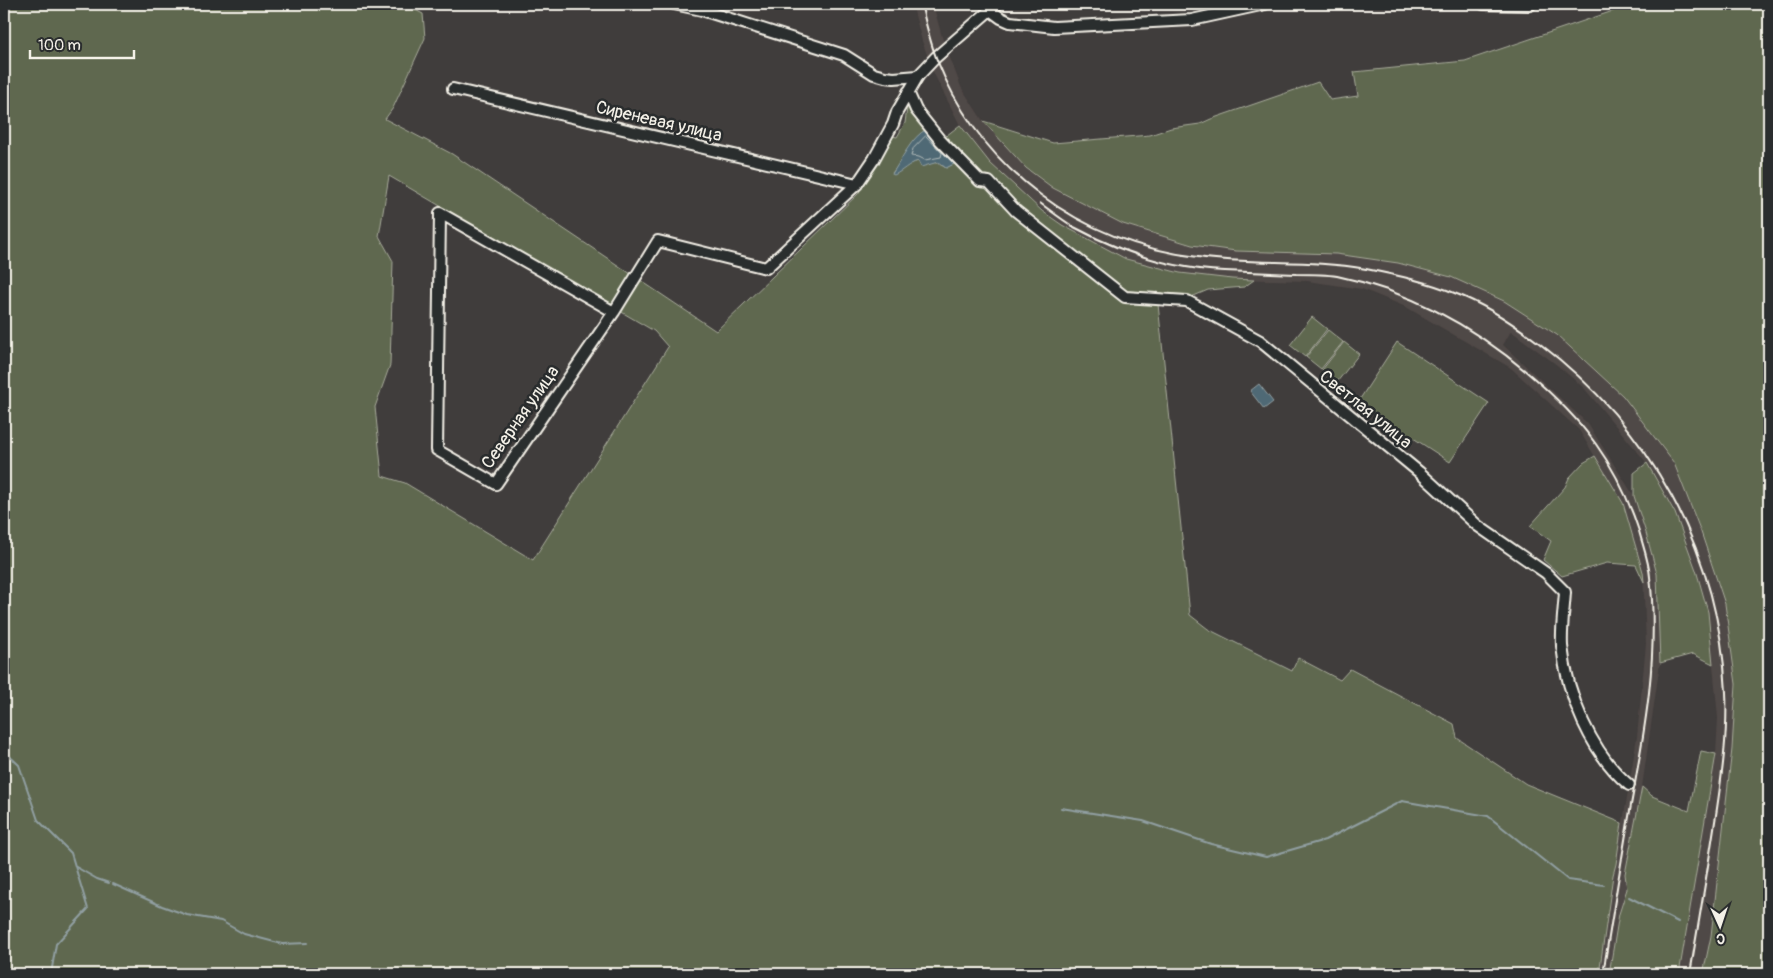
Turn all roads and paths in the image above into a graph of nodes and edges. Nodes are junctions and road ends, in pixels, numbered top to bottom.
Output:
1 (674, 4) edge
2 (1265, 4) edge
3 (1483, 4) edge
4 (1530, 4) edge
5 (994, 7) edge
6 (918, 76) junction
7 (452, 89) dead end
8 (908, 92) junction
9 (857, 184) junction
10 (614, 312) junction
11 (1629, 785) dead end

1 - 6 street
2 - 5 street
3 - 4 street
5 - 6 street
6 - 8 street
7 - 9 street, Сиреневая улица
8 - 9 street
8 - 11 street, Светлая улица
9 - 10 street
10 - 10 street, Северная улица

